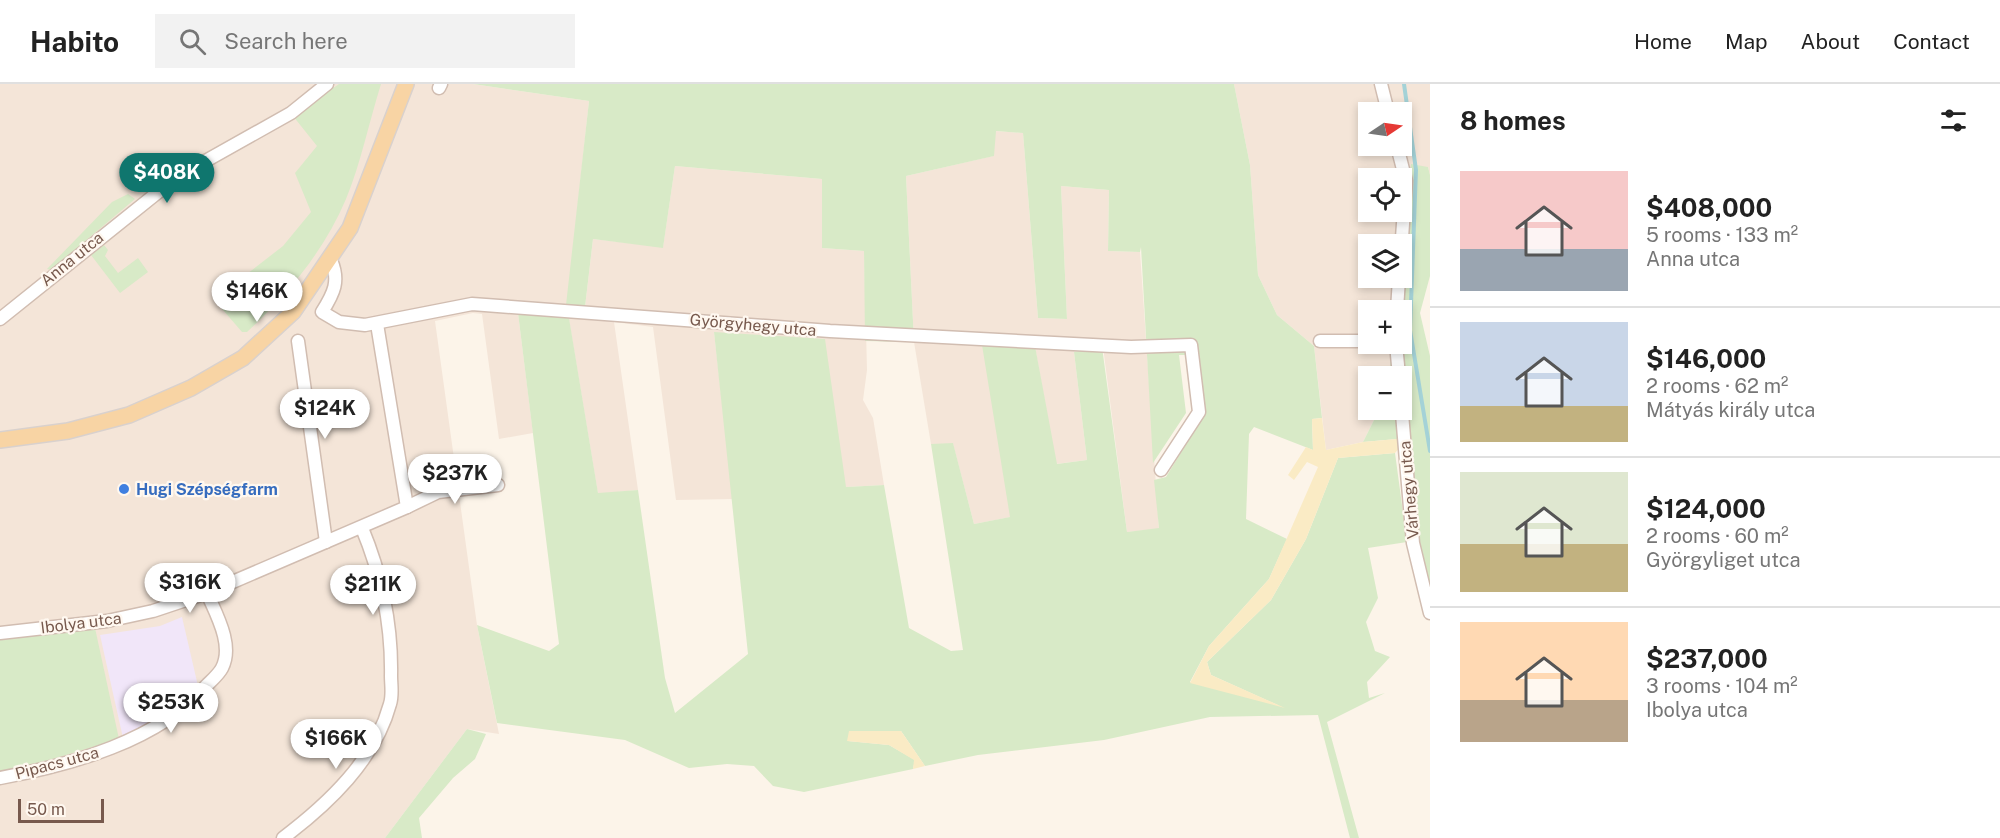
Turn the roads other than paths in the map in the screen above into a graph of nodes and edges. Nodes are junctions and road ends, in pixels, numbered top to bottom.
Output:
1 (327, 84) edge
2 (406, 84) edge
3 (1381, 84) edge
4 (1386, 102) edge
5 (1400, 156) edge
6 (1402, 234) edge
7 (331, 260) junction
8 (0, 319) edge
9 (377, 324) junction
10 (298, 341) dead end
11 (1320, 341) dead end
12 (1358, 341) edge
13 (1403, 420) edge
14 (0, 440) edge
15 (1161, 470) dead end
16 (498, 485) dead end
17 (407, 507) junction
18 (362, 528) junction
19 (326, 542) junction
20 (207, 593) junction
21 (1430, 613) edge
22 (0, 633) edge
23 (0, 778) edge
24 (283, 838) edge

1 - 8 street, Anna utca
2 - 7 main road
3 - 4 street
5 - 6 street
7 - 9 street, Györgyhegy utca
7 - 14 main road
9 - 15 street, Györgyhegy utca
9 - 17 street
10 - 19 street
11 - 12 street
13 - 21 street, Várhegy utca
16 - 17 street
17 - 18 street, Ibolya utca
18 - 19 street, Ibolya utca
18 - 24 street
19 - 20 street, Ibolya utca
20 - 22 street, Ibolya utca
20 - 23 street, Pipacs utca

